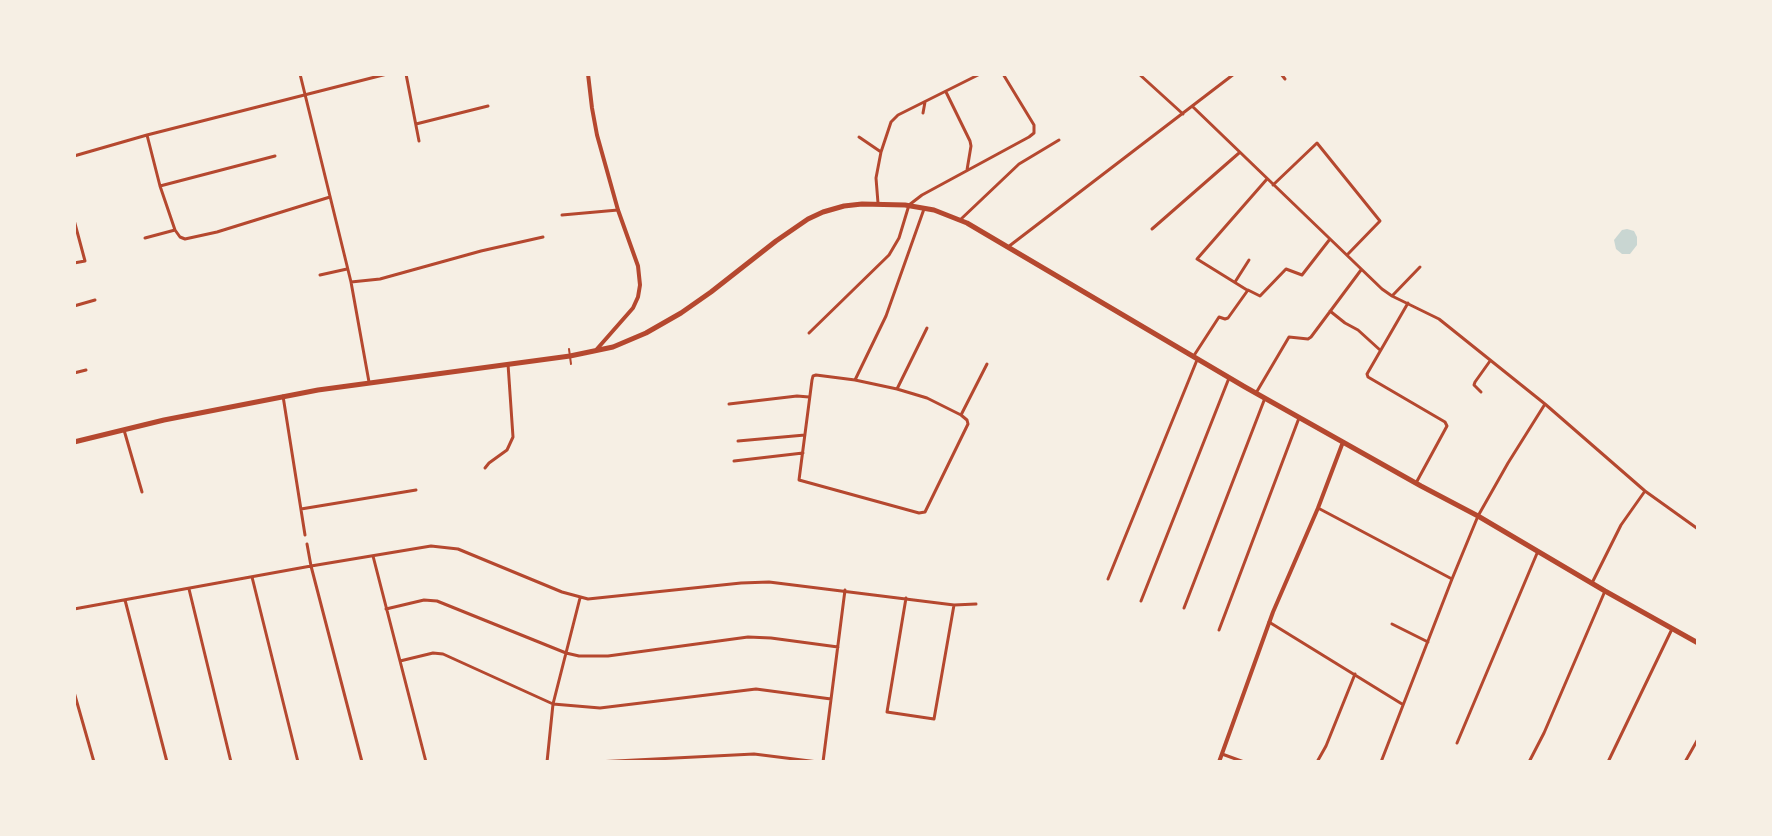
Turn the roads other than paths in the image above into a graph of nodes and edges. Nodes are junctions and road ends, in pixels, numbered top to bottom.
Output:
1 (300, 74) edge
2 (387, 74) edge
3 (406, 74) edge
4 (588, 74) edge
5 (980, 74) edge
6 (1003, 74) edge
7 (1139, 74) edge
8 (1234, 74) edge
9 (1281, 74) edge
10 (972, 76) edge
11 (1285, 79) dead end
12 (946, 92) junction
13 (305, 95) junction
14 (925, 102) junction
15 (488, 106) dead end
16 (1192, 106) junction
17 (923, 113) dead end
18 (1183, 114) junction
19 (416, 124) junction
20 (147, 135) junction
21 (859, 137) dead end
22 (1059, 140) dead end
23 (419, 141) dead end
24 (881, 152) junction
25 (1239, 153) junction
26 (74, 156) edge
27 (275, 156) dead end
28 (967, 170) junction
29 (1267, 179) junction
30 (1273, 185) junction
31 (160, 186) junction
32 (330, 197) junction
33 (878, 204) junction
34 (909, 205) junction
35 (924, 208) junction
36 (618, 210) junction
37 (562, 215) dead end
38 (74, 220) edge
39 (960, 220) junction
40 (1152, 229) dead end
41 (175, 230) junction
42 (543, 237) dead end
43 (145, 238) dead end
44 (1330, 239) junction
45 (1008, 247) junction
46 (1347, 255) junction
47 (1249, 260) dead end
48 (74, 263) edge
49 (1420, 267) dead end
50 (347, 269) junction
51 (1361, 269) junction
52 (320, 275) dead end
53 (351, 282) junction
54 (1235, 282) junction
55 (1248, 290) junction
56 (1392, 296) junction
57 (95, 300) dead end
58 (1408, 303) junction
59 (74, 306) edge
60 (1330, 311) junction
61 (927, 328) dead end
62 (809, 333) dead end
63 (1380, 350) junction
64 (595, 352) junction
65 (569, 353) junction
66 (1195, 358) junction
67 (1490, 361) junction
68 (508, 364) junction
69 (571, 364) dead end
70 (987, 364) dead end
71 (86, 370) dead end
72 (74, 373) edge
73 (1229, 378) junction
74 (855, 380) junction
75 (369, 382) junction
76 (897, 389) junction
77 (1481, 392) dead end
78 (1256, 393) junction
79 (283, 396) junction
80 (809, 397) junction
81 (1265, 398) junction
82 (208, 403) dead end
83 (729, 404) dead end
84 (1545, 404) junction
85 (210, 414) junction
86 (961, 415) junction
87 (1299, 418) junction
88 (124, 429) junction
89 (805, 435) junction
90 (77, 441) edge
91 (738, 441) dead end
92 (1343, 442) junction
93 (803, 453) junction
94 (734, 461) dead end
95 (485, 468) dead end
96 (1416, 483) junction
97 (416, 490) dead end
98 (1645, 491) junction
99 (142, 492) dead end
100 (1318, 508) junction
101 (301, 509) junction
102 (1478, 516) junction
103 (1698, 529) edge
104 (305, 535) dead end
105 (307, 544) dead end
106 (1538, 551) junction
107 (373, 556) junction
108 (311, 566) junction
109 (252, 577) junction
110 (1108, 579) dead end
111 (1452, 579) junction
112 (1592, 583) junction
113 (189, 589) junction
114 (845, 590) junction
115 (1605, 591) junction
116 (580, 598) junction
117 (906, 598) junction
118 (125, 600) junction
119 (1141, 601) dead end
120 (976, 604) dead end
121 (954, 605) junction
122 (1184, 608) dead end
123 (74, 609) edge
124 (386, 609) junction
125 (1269, 622) junction
126 (1392, 624) dead end
127 (1672, 629) junction
128 (1219, 630) dead end
129 (1428, 642) junction
130 (1698, 643) edge
131 (838, 647) junction
132 (566, 653) junction
133 (400, 661) junction
134 (1355, 674) junction
135 (74, 692) edge
136 (831, 699) junction
137 (553, 704) junction
138 (1403, 704) junction
139 (1698, 739) edge
140 (1457, 743) dead end
141 (1222, 754) junction
142 (94, 762) edge
143 (167, 762) edge
144 (231, 762) edge
145 (298, 762) edge
146 (362, 762) edge
147 (426, 762) edge
148 (547, 762) edge
149 (596, 762) edge
150 (820, 762) edge
151 (1219, 762) edge
152 (1244, 762) edge
153 (1317, 762) edge
154 (1381, 762) edge
155 (1529, 762) edge
156 (1608, 762) edge
157 (1685, 762) edge

1 - 13 street
2 - 13 street
3 - 19 street
4 - 36 main road
5 - 10 street
6 - 28 street
7 - 18 street
8 - 16 street
9 - 11 street
10 - 12 street
12 - 14 street
12 - 28 street
13 - 20 street
13 - 32 street
14 - 17 street
14 - 24 street
15 - 19 street
16 - 18 street
16 - 25 street
18 - 45 street
19 - 23 street
20 - 26 street
20 - 31 street
21 - 24 street
22 - 39 street
24 - 33 street
25 - 29 street
25 - 40 street
27 - 31 street
28 - 34 street
29 - 30 street
29 - 54 street
30 - 44 street
30 - 46 street
31 - 41 street
32 - 41 street
32 - 50 street
33 - 34 main road
33 - 64 main road
34 - 35 main road
34 - 62 street
35 - 39 main road
35 - 74 street
36 - 37 street
36 - 64 main road
38 - 48 street
39 - 45 main road
41 - 43 street
42 - 53 street
44 - 46 street
44 - 55 street
45 - 66 main road
46 - 51 street
47 - 54 street
49 - 56 street
50 - 52 street
50 - 53 street
51 - 56 street
51 - 60 street
53 - 75 street
54 - 55 street
55 - 66 street
56 - 58 street
57 - 59 street
58 - 63 street
58 - 67 street
60 - 63 street
60 - 78 street
61 - 76 street
63 - 96 street
64 - 65 main road
65 - 68 main road
65 - 69 street
66 - 73 main road
66 - 110 street
67 - 77 street
67 - 84 street
68 - 75 main road
68 - 95 street
70 - 86 street
71 - 72 street
73 - 78 main road
73 - 119 street
74 - 76 street
74 - 80 street
75 - 79 main road
76 - 86 street
78 - 81 main road
79 - 85 main road
79 - 101 street
80 - 83 street
80 - 89 street
81 - 87 main road
81 - 122 street
82 - 85 street
84 - 98 street
84 - 102 street
85 - 88 main road
86 - 93 street
87 - 92 main road
87 - 128 street
88 - 90 main road
88 - 99 street
89 - 91 street
89 - 93 street
92 - 96 main road
92 - 100 main road
93 - 94 street
96 - 102 main road
97 - 101 street
98 - 103 street
98 - 112 street
100 - 111 street
100 - 125 main road
101 - 104 street
102 - 106 main road
102 - 111 street
105 - 108 street
106 - 112 main road
106 - 140 street
107 - 108 street
107 - 116 street
107 - 124 street
108 - 109 street
108 - 146 street
109 - 113 street
109 - 145 street
111 - 129 street
112 - 115 main road
113 - 118 street
113 - 144 street
114 - 116 street
114 - 117 street
114 - 131 street
115 - 127 main road
115 - 155 street
116 - 132 street
117 - 121 street
117 - 121 street
118 - 123 street
118 - 143 street
120 - 121 street
124 - 132 street
124 - 133 street
125 - 134 street
125 - 141 main road
126 - 129 street
127 - 130 main road
127 - 156 street
129 - 138 street
131 - 132 street
131 - 136 street
132 - 137 street
133 - 137 street
133 - 147 street
134 - 138 street
134 - 153 street
135 - 142 street
136 - 137 street
136 - 150 street
137 - 148 street
138 - 154 street
139 - 157 street
141 - 151 main road
141 - 152 street
149 - 150 street

